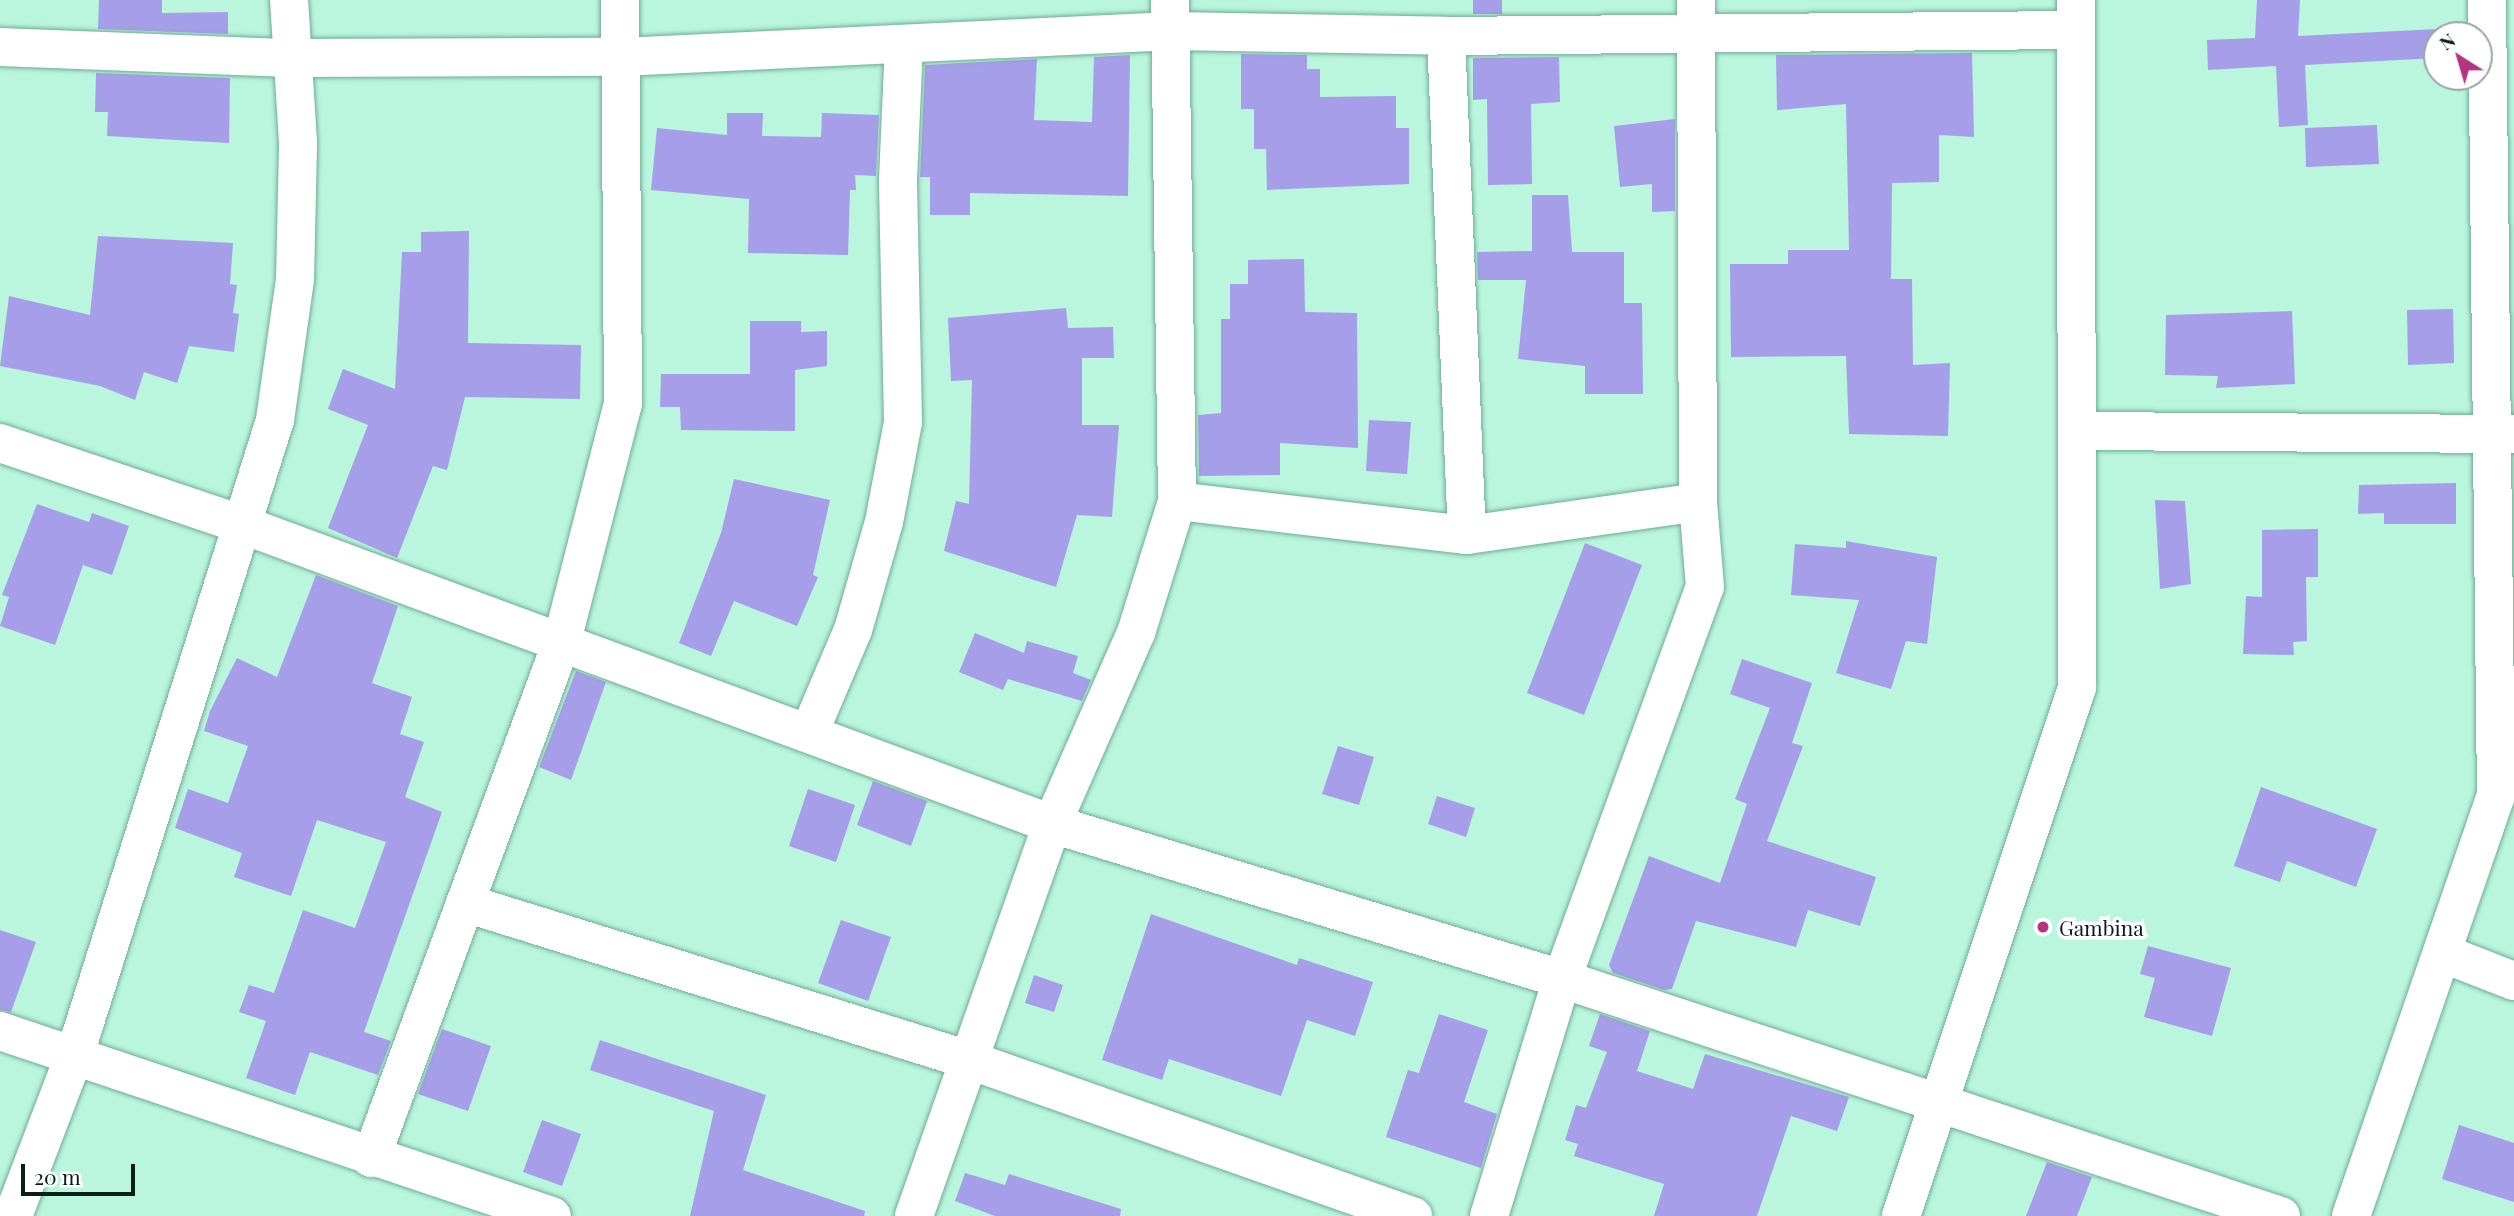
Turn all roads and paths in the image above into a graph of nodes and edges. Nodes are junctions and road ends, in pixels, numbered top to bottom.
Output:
1 (289, 0) edge
2 (620, 0) edge
3 (2487, 0) edge
4 (1171, 15) edge
5 (2076, 15) edge
6 (1695, 17) edge
7 (1446, 36) junction
8 (904, 44) junction
9 (0, 47) edge
10 (621, 57) junction
11 (290, 58) junction
12 (2081, 431) junction
13 (2505, 433) edge
14 (0, 443) edge
15 (1177, 501) junction
16 (1698, 502) junction
17 (246, 526) junction
18 (1467, 535) junction
19 (562, 641) junction
20 (810, 733) junction
21 (1052, 824) junction
22 (464, 903) junction
23 (2442, 953) junction
24 (1562, 979) junction
25 (2514, 981) edge
26 (0, 1031) edge
27 (75, 1054) junction
28 (969, 1060) junction
29 (1941, 1103) junction
30 (371, 1158) junction
31 (13, 1216) edge
32 (552, 1216) edge
33 (914, 1216) edge
34 (1413, 1216) edge
35 (1489, 1216) edge
36 (1901, 1216) edge
37 (2281, 1216) edge
38 (2351, 1216) edge

1 - 11 street
2 - 10 street
3 - 13 street
4 - 7 street
4 - 8 street
4 - 15 street
5 - 6 street
5 - 12 street
6 - 7 street
6 - 16 street
7 - 18 street
8 - 10 street
8 - 20 street
9 - 11 street
10 - 11 street
10 - 19 street
11 - 17 street
12 - 13 street
12 - 29 street
13 - 23 street
14 - 17 street
15 - 18 street
15 - 21 street
16 - 18 street
16 - 24 street
17 - 19 street
17 - 27 street
19 - 20 street
19 - 22 street
20 - 21 street
21 - 24 street
21 - 28 street
22 - 28 street
22 - 30 street
23 - 25 street
23 - 38 street
24 - 29 street
24 - 35 street
26 - 27 street
27 - 30 street
27 - 31 street
28 - 33 street
28 - 34 street
29 - 36 street
29 - 37 street
30 - 32 street

